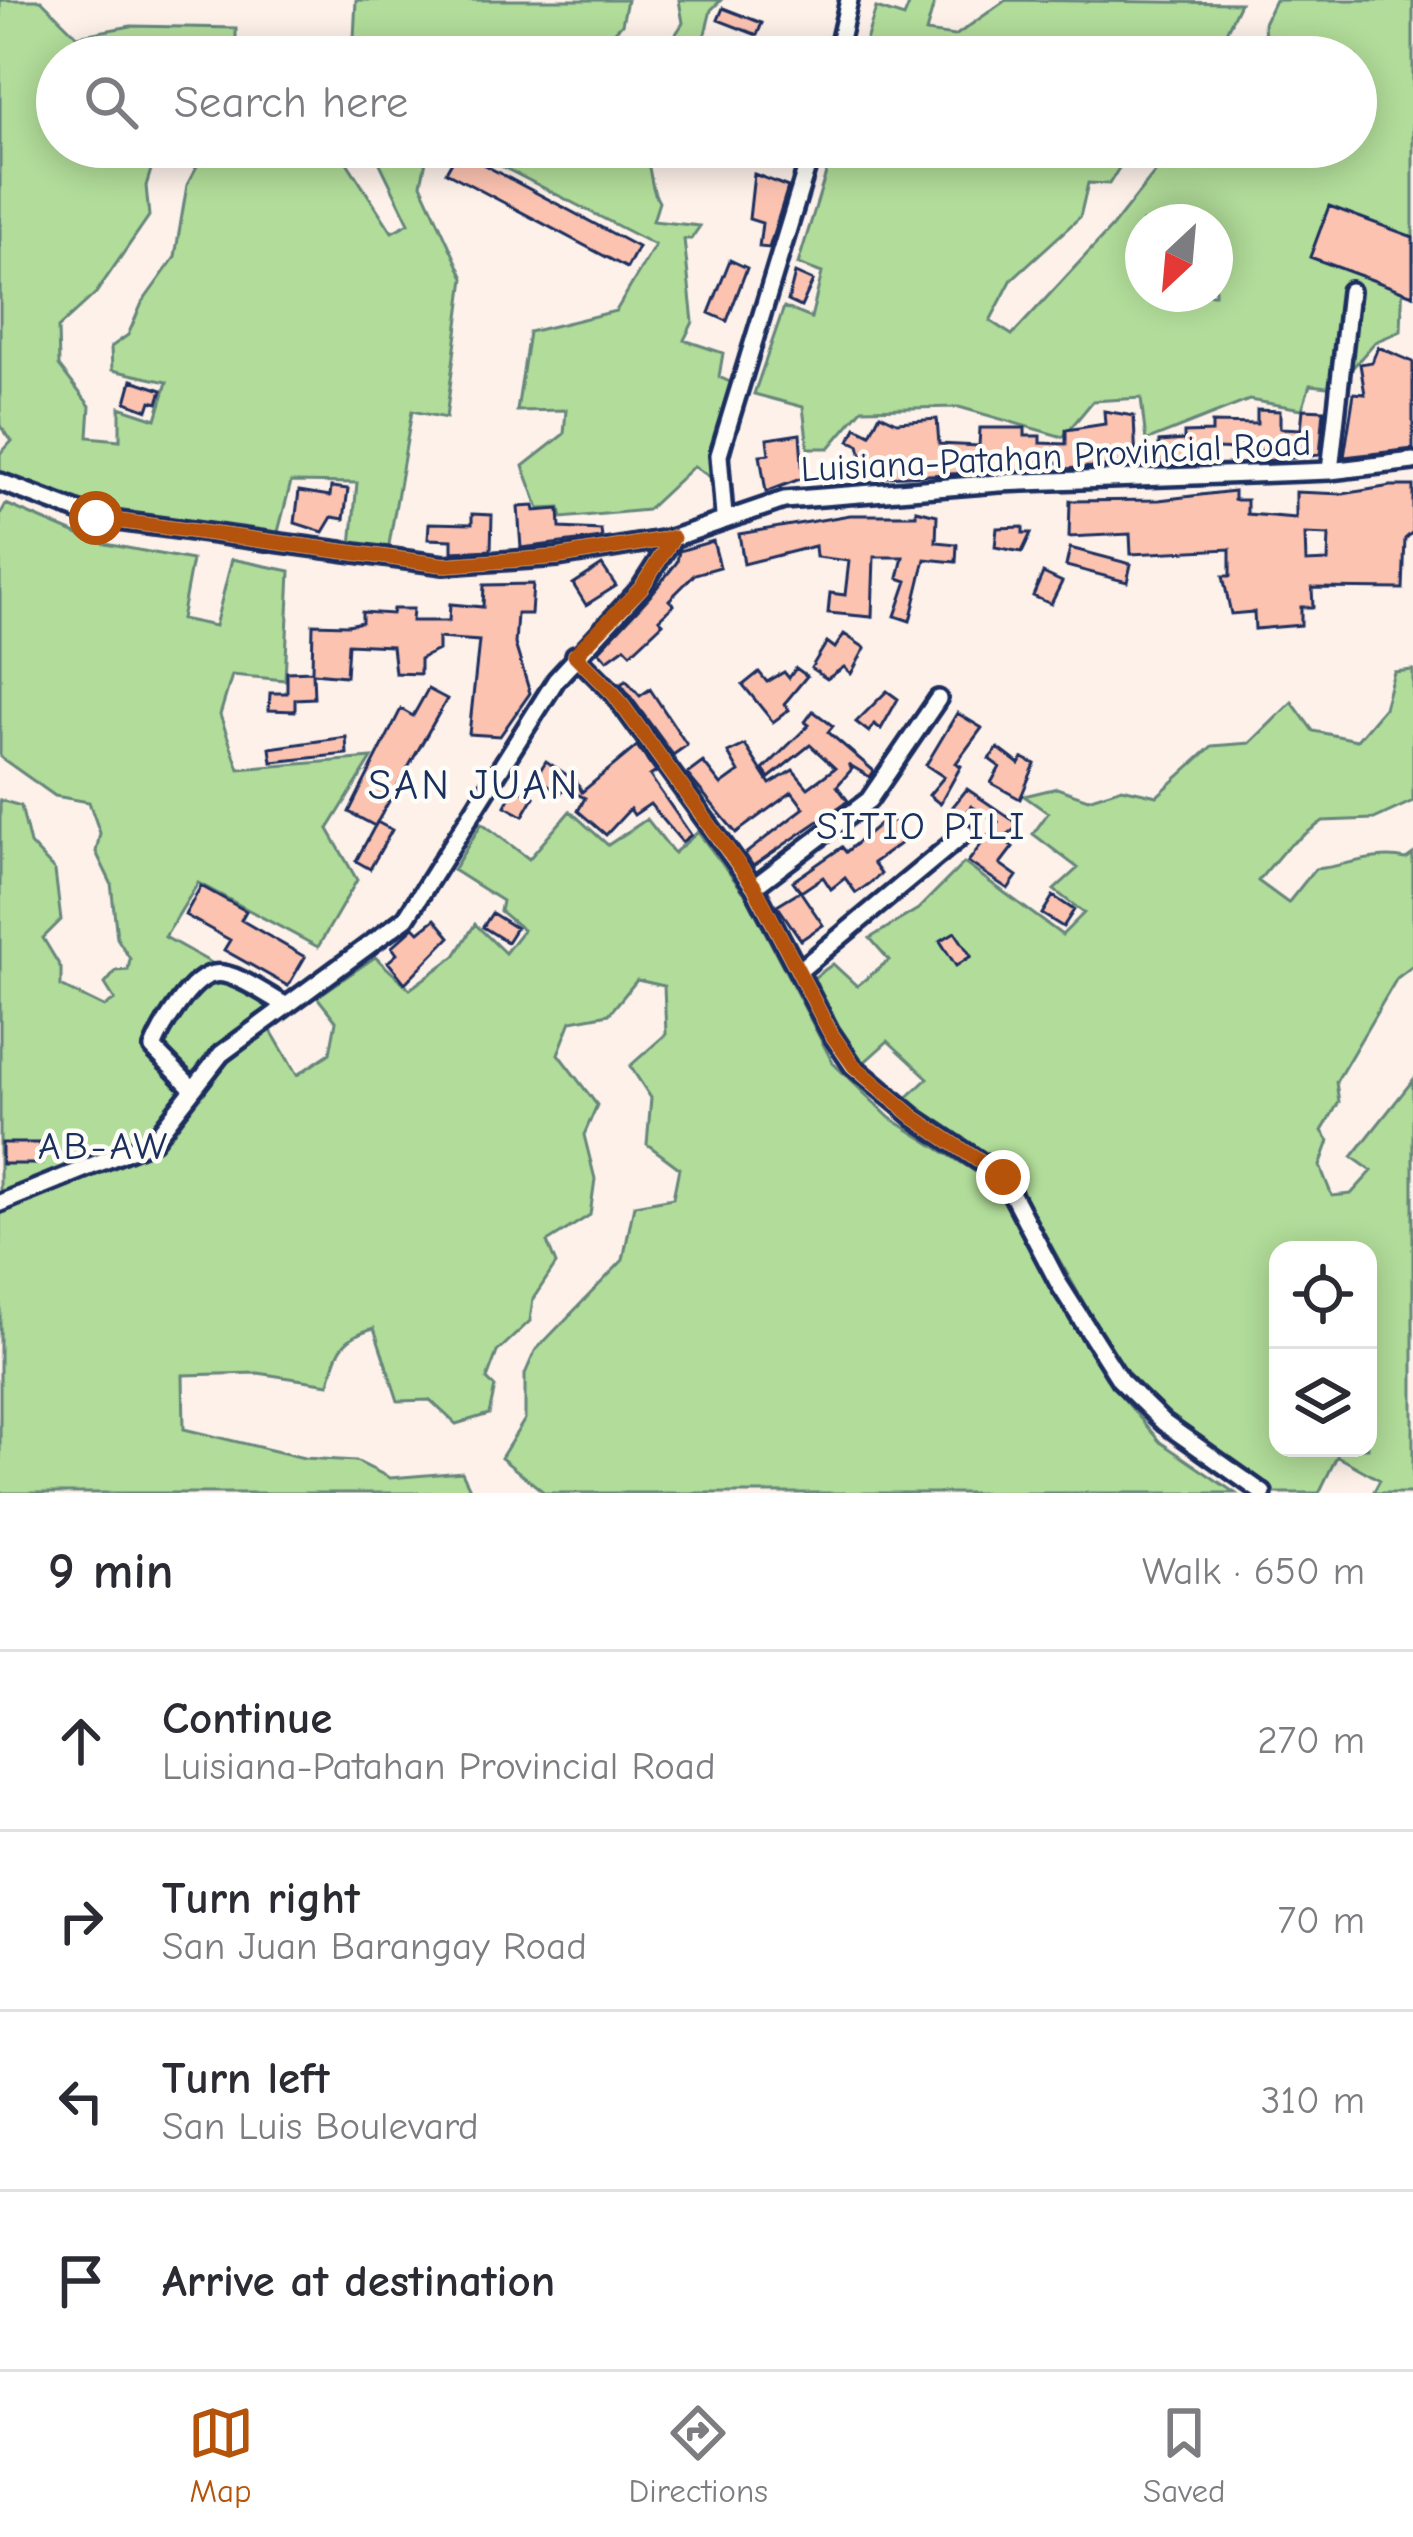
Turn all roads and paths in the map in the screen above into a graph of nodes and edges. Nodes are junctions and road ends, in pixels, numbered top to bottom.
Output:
1 (849, 0) edge
2 (841, 36) edge
3 (807, 168) edge
4 (1350, 291) dead end
5 (1413, 461) edge
6 (1330, 471) junction
7 (0, 482) edge
8 (724, 516) junction
9 (673, 538) junction
10 (575, 655) junction
11 (938, 699) dead end
12 (965, 833) dead end
13 (754, 886) junction
14 (800, 970) junction
15 (285, 1005) junction
16 (193, 1089) junction
17 (0, 1203) edge
18 (1263, 1493) edge

1 - 2 street
3 - 8 street
4 - 6 street
5 - 6 street, Luisiana-Patahan Provincial Road
6 - 8 street, Luisiana-Patahan Provincial Road
7 - 9 street, Luisiana-Patahan Provincial Road
8 - 9 street, Luisiana-Patahan Provincial Road
9 - 10 street
10 - 13 street
10 - 15 street
11 - 13 street
12 - 14 street
13 - 14 street
14 - 18 street
15 - 16 street
15 - 16 street
16 - 17 street

